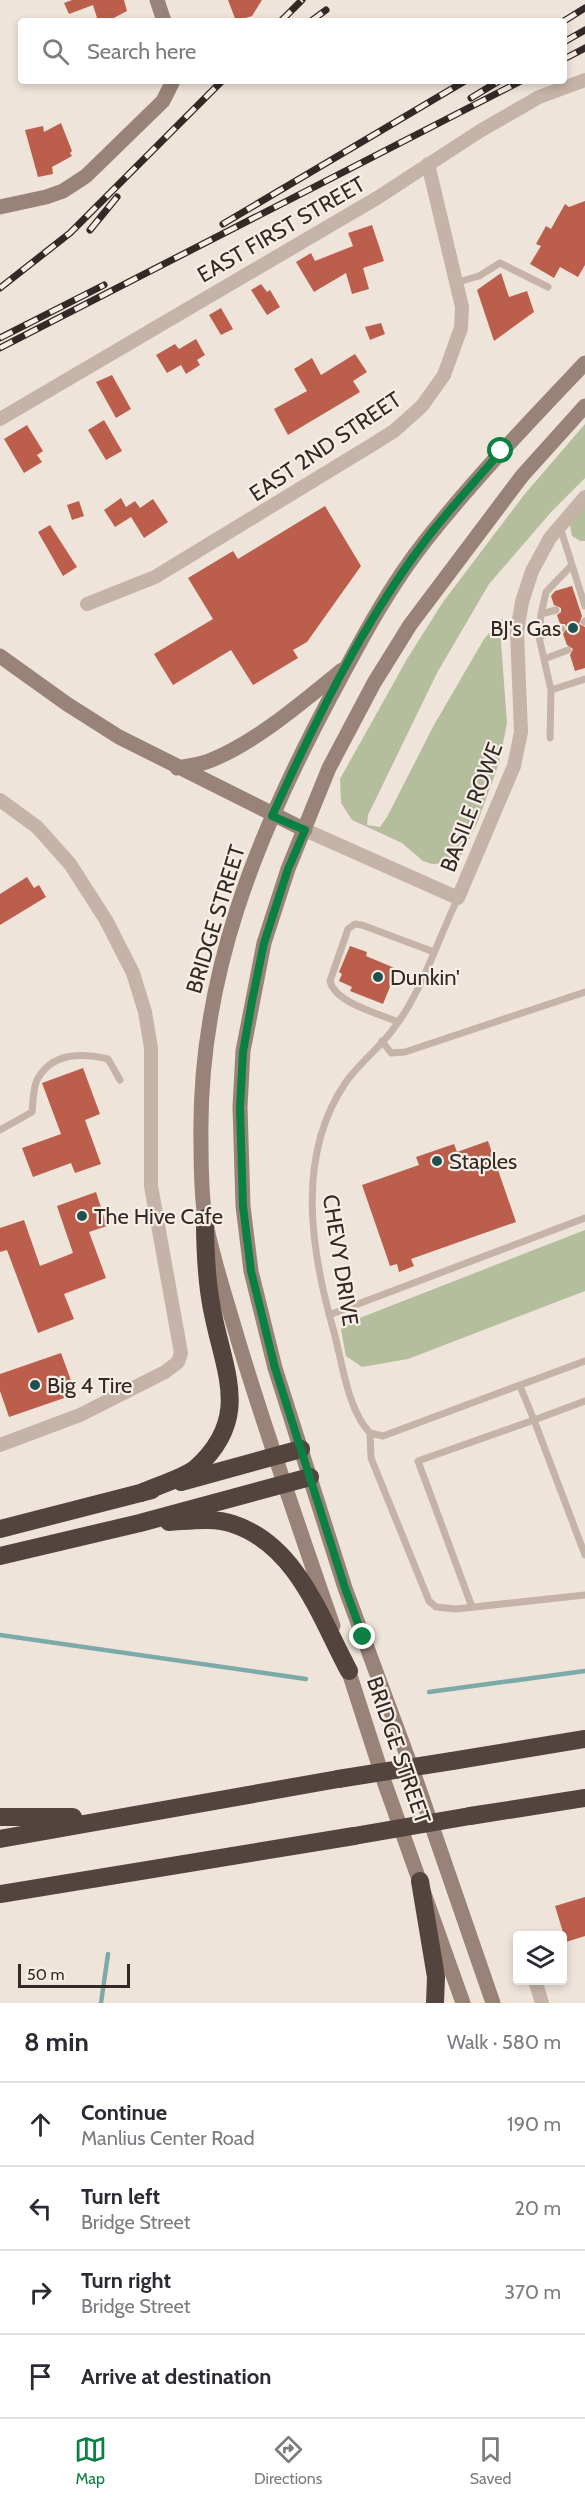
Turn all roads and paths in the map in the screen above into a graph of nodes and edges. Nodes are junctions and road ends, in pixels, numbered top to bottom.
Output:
1 (157, 0) edge
2 (163, 18) edge
3 (585, 80) edge
4 (172, 84) edge
5 (428, 164) junction
6 (0, 207) edge
7 (456, 283) junction
8 (548, 287) dead end
9 (585, 363) edge
10 (585, 406) edge
11 (0, 419) edge
12 (585, 498) edge
13 (560, 527) junction
14 (572, 565) junction
15 (582, 603) edge
16 (87, 604) dead end
17 (556, 610) dead end
18 (541, 614) junction
19 (562, 629) dead end
20 (539, 637) junction
21 (568, 650) dead end
22 (0, 656) edge
23 (544, 659) junction
24 (347, 667) junction
25 (585, 680) edge
26 (551, 690) junction
27 (550, 738) dead end
28 (177, 768) junction
29 (0, 800) edge
30 (272, 816) junction
31 (305, 830) junction
32 (458, 898) junction
33 (434, 952) junction
34 (585, 992) edge
35 (398, 1022) junction
36 (382, 1041) junction
37 (120, 1080) dead end
38 (0, 1130) edge
39 (205, 1218) junction
40 (585, 1218) edge
41 (329, 1315) junction
42 (585, 1361) edge
43 (520, 1386) junction
44 (585, 1401) edge
45 (534, 1420) junction
46 (370, 1433) junction
47 (0, 1445) edge
48 (301, 1449) junction
49 (274, 1457) junction
50 (310, 1477) junction
51 (284, 1484) junction
52 (141, 1493) junction
53 (140, 1523) junction
54 (0, 1529) edge
55 (585, 1555) edge
56 (0, 1556) edge
57 (585, 1595) edge
58 (472, 1607) junction
59 (349, 1671) junction
60 (585, 1739) edge
61 (585, 1798) edge
62 (0, 1817) edge
63 (117, 1817) junction
64 (0, 1839) edge
65 (420, 1881) junction
66 (0, 1894) edge
67 (537, 1985) edge
68 (435, 2003) edge
69 (463, 2003) edge
70 (493, 2003) edge
71 (542, 2003) edge

1 - 2 main road
3 - 5 street, EAST FIRST STREET
4 - 6 main road
5 - 7 street, EAST 2ND STREET
5 - 11 street, EAST FIRST STREET
7 - 8 lane
7 - 16 street, EAST 2ND STREET
9 - 24 main road, BRIDGE STREET
10 - 31 main road, BRIDGE STREET
12 - 13 street, BASILE ROWE
13 - 14 lane
13 - 32 street, BASILE ROWE
14 - 15 lane
14 - 18 lane
17 - 18 lane
18 - 20 lane
19 - 20 lane
20 - 23 lane
21 - 23 lane
22 - 28 main road
23 - 26 lane
24 - 28 main road
24 - 30 main road, BRIDGE STREET
25 - 26 lane
26 - 27 lane
28 - 30 main road
29 - 47 street
30 - 31 main road
30 - 39 main road, BRIDGE STREET
31 - 32 street
31 - 48 main road, BRIDGE STREET
32 - 33 lane, CHEVY DRIVE
33 - 35 lane, CHEVY DRIVE
33 - 35 lane
34 - 36 lane
35 - 36 lane, CHEVY DRIVE
36 - 41 lane, CHEVY DRIVE
37 - 38 lane
39 - 49 main road, BRIDGE STREET
39 - 52 highway
40 - 41 lane
41 - 46 lane, CHEVY DRIVE
42 - 43 lane
43 - 45 lane
43 - 46 lane
44 - 45 lane
45 - 55 lane
45 - 58 lane
46 - 58 lane
48 - 49 highway
48 - 50 main road, BRIDGE STREET
49 - 51 main road, BRIDGE STREET
49 - 52 highway
50 - 51 highway
50 - 70 main road, BRIDGE STREET
51 - 53 highway
51 - 59 main road, BRIDGE STREET
52 - 54 highway
53 - 56 highway
53 - 59 highway
57 - 58 lane
59 - 65 main road, BRIDGE STREET
60 - 63 highway, bridge
61 - 66 highway, bridge
62 - 63 highway
63 - 64 highway
65 - 68 highway
65 - 69 main road, BRIDGE STREET
67 - 71 street

